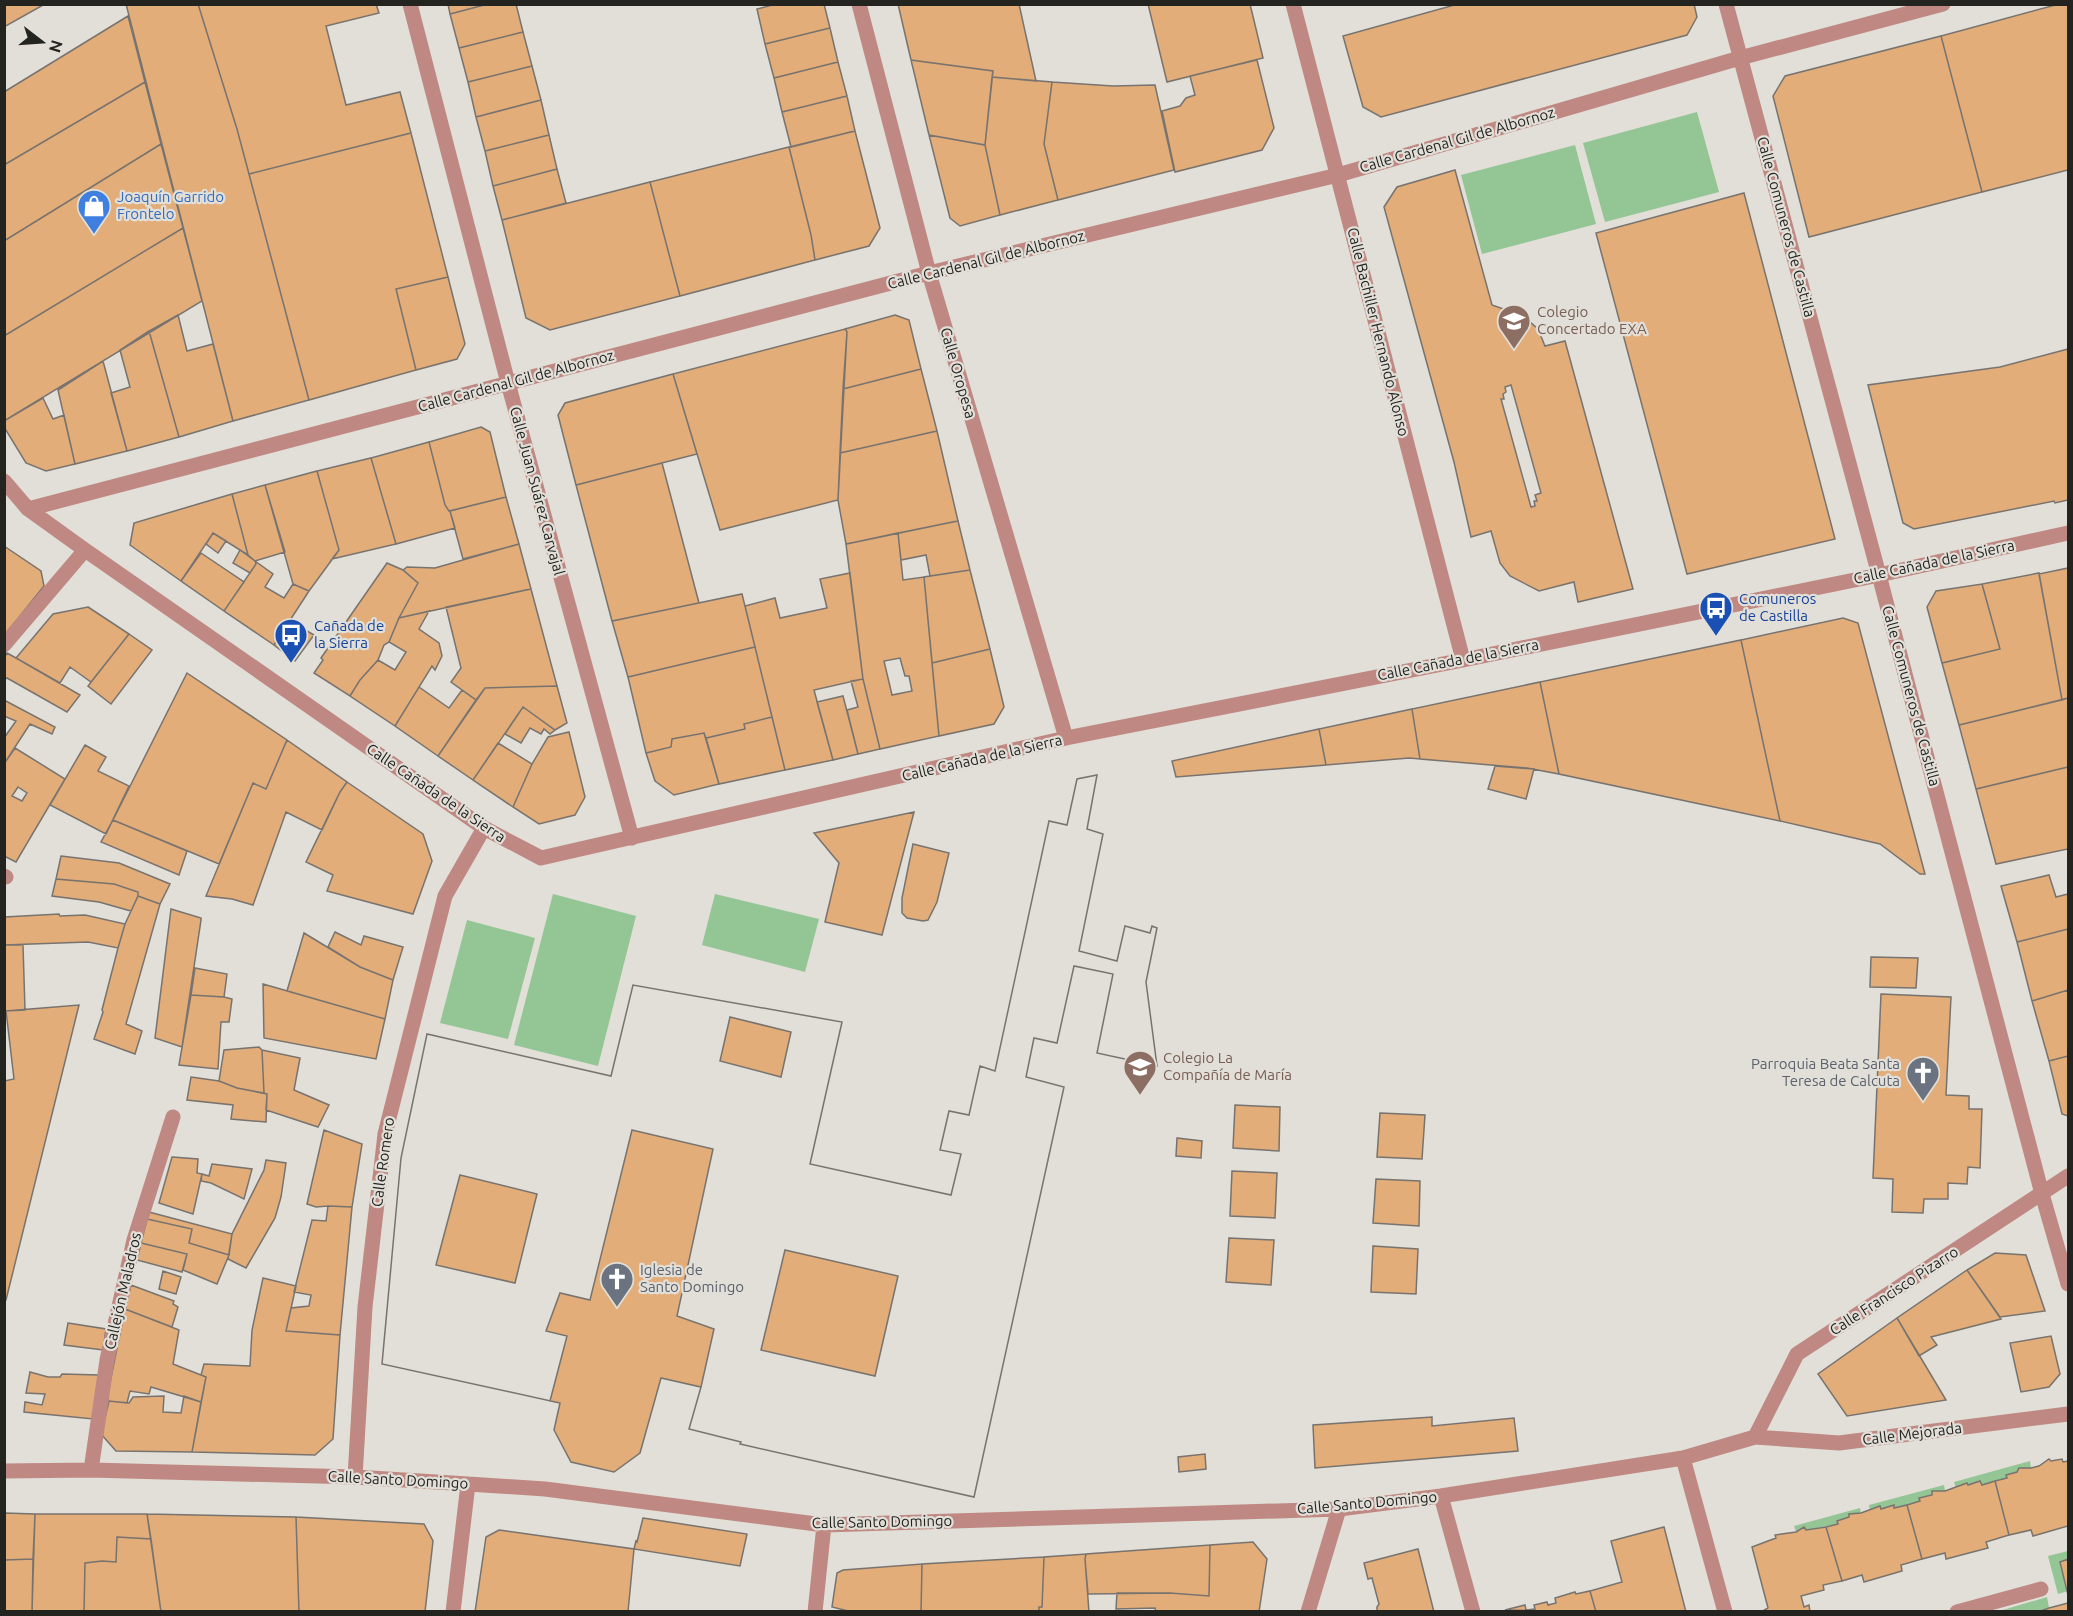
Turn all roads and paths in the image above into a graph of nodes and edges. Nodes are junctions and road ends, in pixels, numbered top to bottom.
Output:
1 (410, 4) edge
2 (859, 4) edge
3 (1293, 4) edge
4 (1726, 4) edge
5 (1943, 4) edge
6 (1740, 58) junction
7 (1338, 175) junction
8 (929, 273) junction
9 (508, 383) junction
10 (4, 482) edge
11 (28, 509) junction
12 (2068, 533) edge
13 (84, 550) junction
14 (1879, 574) junction
15 (4, 645) edge
16 (1463, 660) junction
17 (1066, 738) junction
18 (484, 828) junction
19 (633, 838) junction
20 (173, 1117) dead end
21 (2068, 1176) edge
22 (2042, 1194) junction
23 (2068, 1284) edge
24 (2068, 1414) edge
25 (1755, 1437) junction
26 (1683, 1458) junction
27 (91, 1470) junction
28 (4, 1471) edge
29 (355, 1477) junction
30 (468, 1484) junction
31 (1441, 1496) junction
32 (1339, 1509) junction
33 (824, 1526) junction
34 (2041, 1589) dead end
35 (453, 1611) edge
36 (815, 1611) edge
37 (1308, 1611) edge
38 (1473, 1611) edge
39 (1725, 1611) edge
40 (1957, 1611) edge

1 - 9 street, Calle Juan Suárez Carvajal
2 - 8 street, Calle Oropesa
3 - 7 street, Calle Bachiller Hernando Alonso
4 - 6 street, Calle Comuneros de Castilla
5 - 6 street, Calle Cardenal Gil de Albornoz
6 - 7 street, Calle Cardenal Gil de Albornoz
6 - 14 street, Calle Comuneros de Castilla
7 - 8 street, Calle Cardenal Gil de Albornoz
7 - 16 street, Calle Bachiller Hernando Alonso
8 - 9 street, Calle Cardenal Gil de Albornoz
8 - 17 street, Calle Oropesa
9 - 11 street, Calle Cardenal Gil de Albornoz
9 - 19 street, Calle Juan Suárez Carvajal
10 - 11 street, Calle Cañada de la Sierra
11 - 13 street, Calle Cañada de la Sierra
12 - 14 street, Calle Cañada de la Sierra
13 - 15 street
13 - 18 street, Calle Cañada de la Sierra
14 - 16 street, Calle Cañada de la Sierra
14 - 22 street, Calle Comuneros de Castilla
16 - 17 street, Calle Cañada de la Sierra
17 - 19 street, Calle Cañada de la Sierra
18 - 19 street, Calle Cañada de la Sierra
18 - 29 street, Calle Romero
20 - 27 street, Callejón Maladros
21 - 22 street, Calle Francisco Pizarro
22 - 23 street, Calle Comuneros de Castilla
22 - 25 street, Calle Francisco Pizarro
24 - 25 street, Calle Mejorada
25 - 26 street, Calle Santo Domingo
26 - 31 street, Calle Santo Domingo
26 - 39 street
27 - 28 street, Calle Santo Domingo
27 - 29 street, Calle Santo Domingo
29 - 30 street, Calle Santo Domingo
30 - 33 street, Calle Santo Domingo
30 - 35 street
31 - 32 street, Calle Santo Domingo
31 - 38 street
32 - 33 street, Calle Santo Domingo
32 - 37 street
33 - 36 street
34 - 40 street

